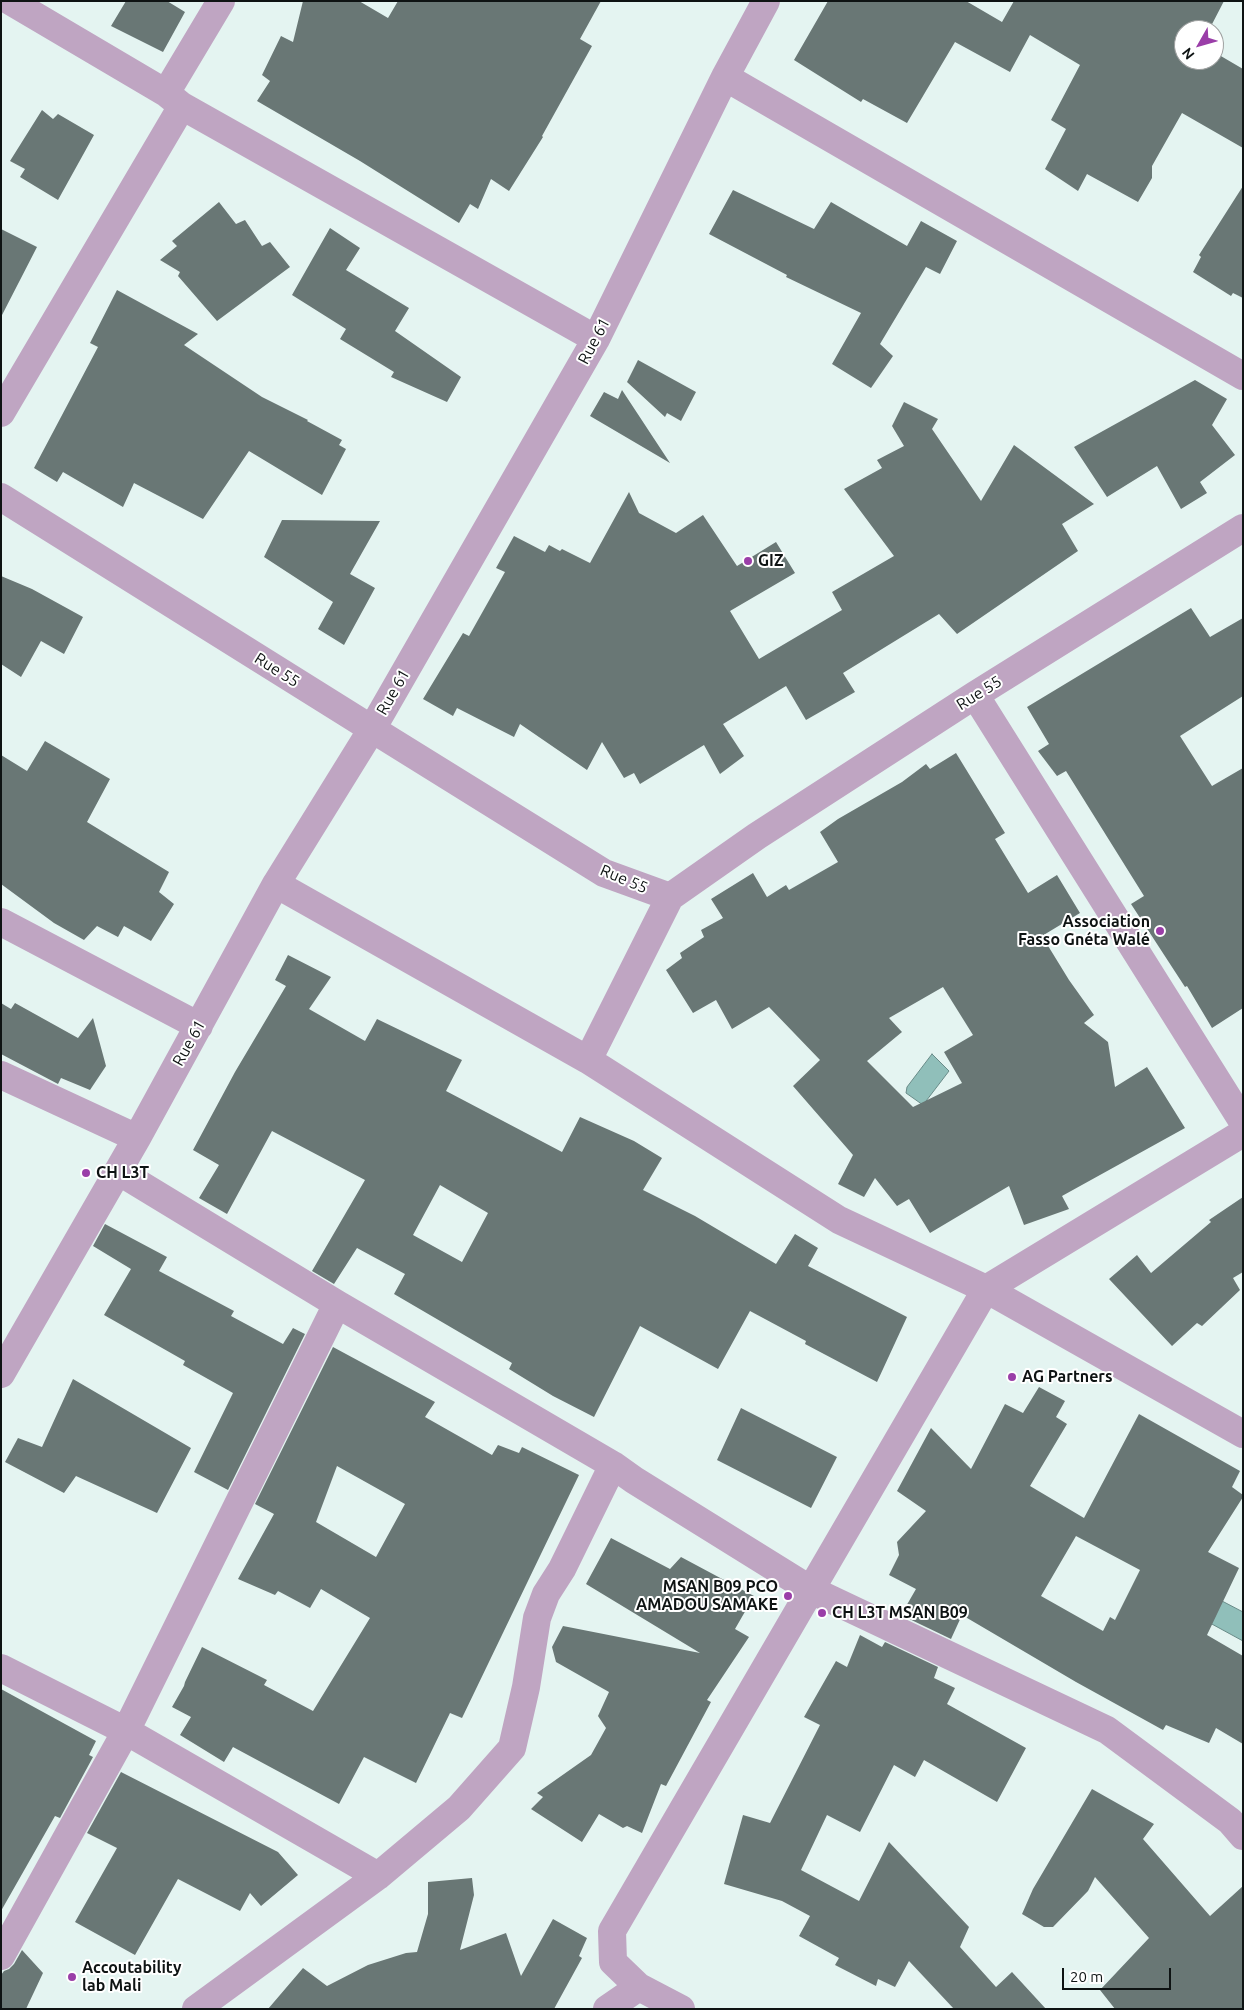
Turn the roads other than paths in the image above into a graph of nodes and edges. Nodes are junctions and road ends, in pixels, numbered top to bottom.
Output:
1 (10, 1) edge
2 (221, 1) edge
3 (766, 1) edge
4 (725, 77) junction
5 (174, 99) junction
6 (596, 338) junction
7 (1243, 376) edge
8 (1, 413) edge
9 (1, 497) edge
10 (1243, 528) edge
11 (975, 695) junction
12 (372, 729) junction
13 (276, 884) junction
14 (670, 897) junction
15 (1, 922) edge
16 (199, 1026) junction
17 (588, 1060) junction
18 (1, 1075) edge
19 (1243, 1122) edge
20 (1243, 1133) edge
21 (137, 1138) junction
22 (118, 1171) junction
23 (986, 1289) junction
24 (337, 1304) junction
25 (1, 1374) edge
26 (1243, 1434) edge
27 (613, 1465) junction
28 (811, 1590) junction
29 (1, 1668) edge
30 (126, 1731) junction
31 (1243, 1836) edge
32 (378, 1876) junction
33 (1, 1956) edge
34 (640, 1987) junction
35 (196, 2009) edge
36 (608, 2009) edge
37 (680, 2009) edge

1 - 5 street
2 - 5 street
3 - 4 street, Rue 61
4 - 6 street, Rue 61
4 - 7 street
5 - 6 street
5 - 8 street
6 - 12 street, Rue 61
9 - 12 street, Rue 55
10 - 11 street, Rue 55
11 - 14 street, Rue 55
11 - 19 street
12 - 13 street, Rue 61
12 - 14 street, Rue 55
13 - 16 street, Rue 61
13 - 17 street
14 - 17 street
15 - 16 street
16 - 21 street, Rue 61
17 - 23 street
18 - 21 street
20 - 23 street
21 - 22 street, Rue 61
22 - 24 street
22 - 25 street, Rue 61
23 - 26 street
23 - 28 street
24 - 27 street
24 - 30 street
27 - 28 street
27 - 32 street
28 - 31 street
28 - 34 street
29 - 30 street
30 - 32 street
30 - 33 street
32 - 35 street
34 - 36 street
34 - 37 street

